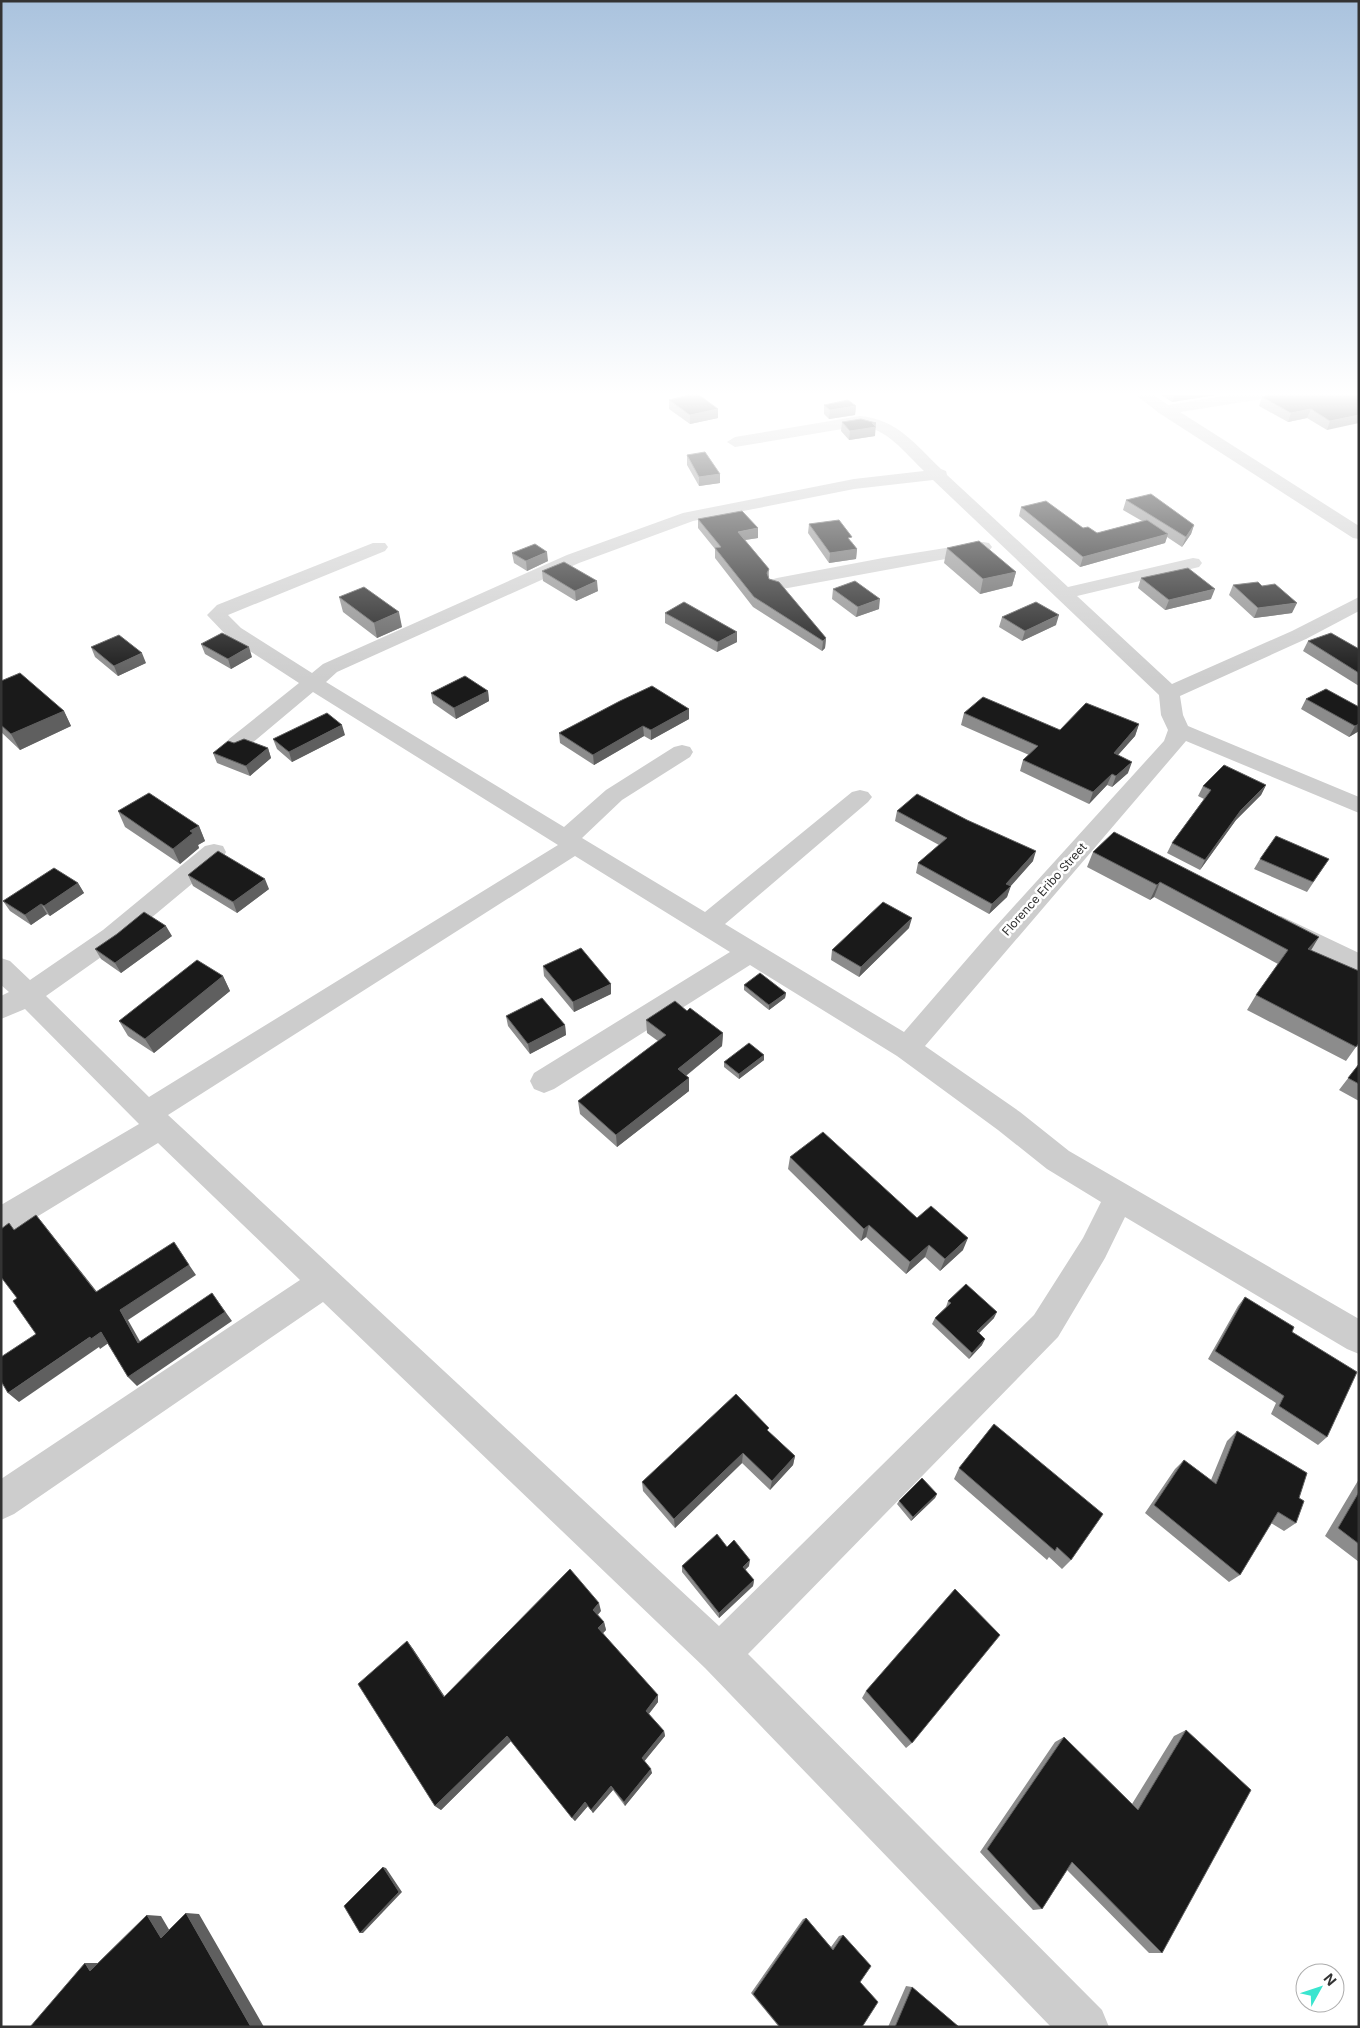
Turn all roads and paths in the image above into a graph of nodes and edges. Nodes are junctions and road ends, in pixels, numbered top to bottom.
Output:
1 (826, 490) edge
2 (956, 490) edge
3 (1289, 490) edge
4 (1359, 534) edge
5 (1009, 543) junction
6 (379, 547) dead end
7 (1193, 563) dead end
8 (777, 584) edge
9 (1063, 594) junction
10 (1359, 603) edge
11 (312, 682) junction
12 (1169, 693) junction
13 (1179, 730) junction
14 (237, 744) edge
15 (682, 752) dead end
16 (860, 797) dead end
17 (1359, 806) edge
18 (571, 842) junction
19 (214, 852) edge
20 (1263, 915) edge
21 (707, 926) junction
22 (750, 952) junction
23 (1359, 965) edge
24 (1, 968) edge
25 (15, 1003) edge
26 (907, 1048) junction
27 (544, 1081) dead end
28 (153, 1120) junction
29 (1119, 1197) junction
30 (1, 1222) edge
31 (325, 1282) junction
32 (1359, 1338) edge
33 (1, 1501) edge
34 (719, 1654) junction
35 (1085, 2027) edge

1 - 11 street
2 - 5 street
3 - 4 street
5 - 8 street
5 - 9 street
6 - 11 street
7 - 9 street
9 - 12 street
10 - 12 street
11 - 14 street
11 - 18 street
12 - 13 street
13 - 17 street
13 - 26 street, Florence Eribo Street
15 - 18 street
16 - 21 street
18 - 21 street
18 - 28 street
19 - 25 street
20 - 23 street
21 - 22 street
22 - 26 street
22 - 27 street
24 - 25 street
25 - 28 street
26 - 29 street
28 - 30 street
28 - 31 street
29 - 32 street
29 - 34 street
31 - 33 street
31 - 34 street
34 - 35 street

